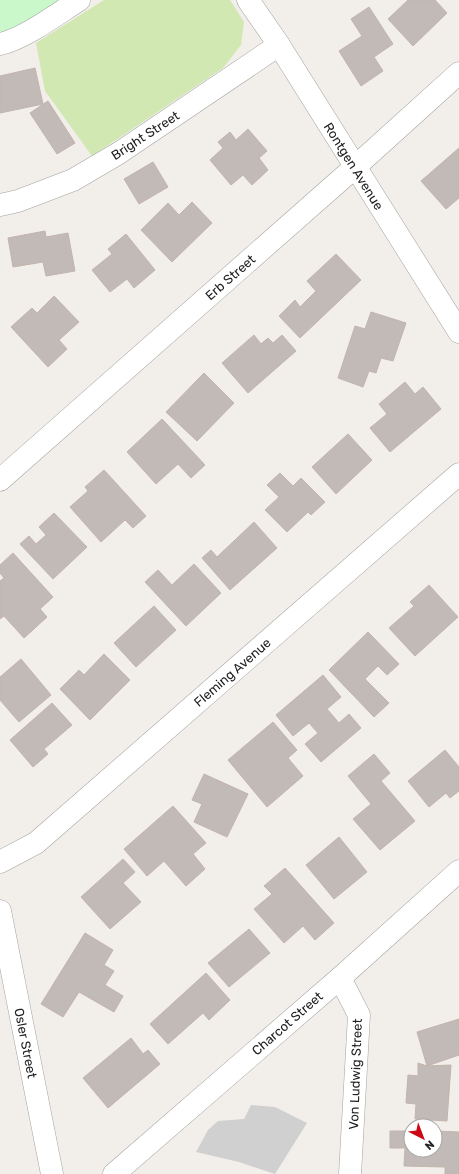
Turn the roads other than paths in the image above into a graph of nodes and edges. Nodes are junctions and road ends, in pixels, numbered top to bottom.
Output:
1 (79, 0) edge
2 (248, 0) edge
3 (0, 44) edge
4 (279, 45) junction
5 (459, 73) edge
6 (355, 167) junction
7 (0, 205) edge
8 (459, 332) edge
9 (459, 474) edge
10 (0, 480) edge
11 (0, 862) edge
12 (459, 871) edge
13 (0, 911) edge
14 (340, 978) junction
15 (52, 1174) edge
16 (114, 1174) edge
17 (350, 1174) edge

1 - 3 street
2 - 4 street, Rontgen Avenue
4 - 6 street, Rontgen Avenue
4 - 7 street, Bright Street
5 - 6 street, Erb Street
6 - 8 street, Rontgen Avenue
6 - 10 street, Erb Street
9 - 11 street, Fleming Avenue
12 - 14 street, Charcot Street
13 - 15 street, Osler Street
14 - 16 street, Charcot Street
14 - 17 street, Von Ludwig Street

